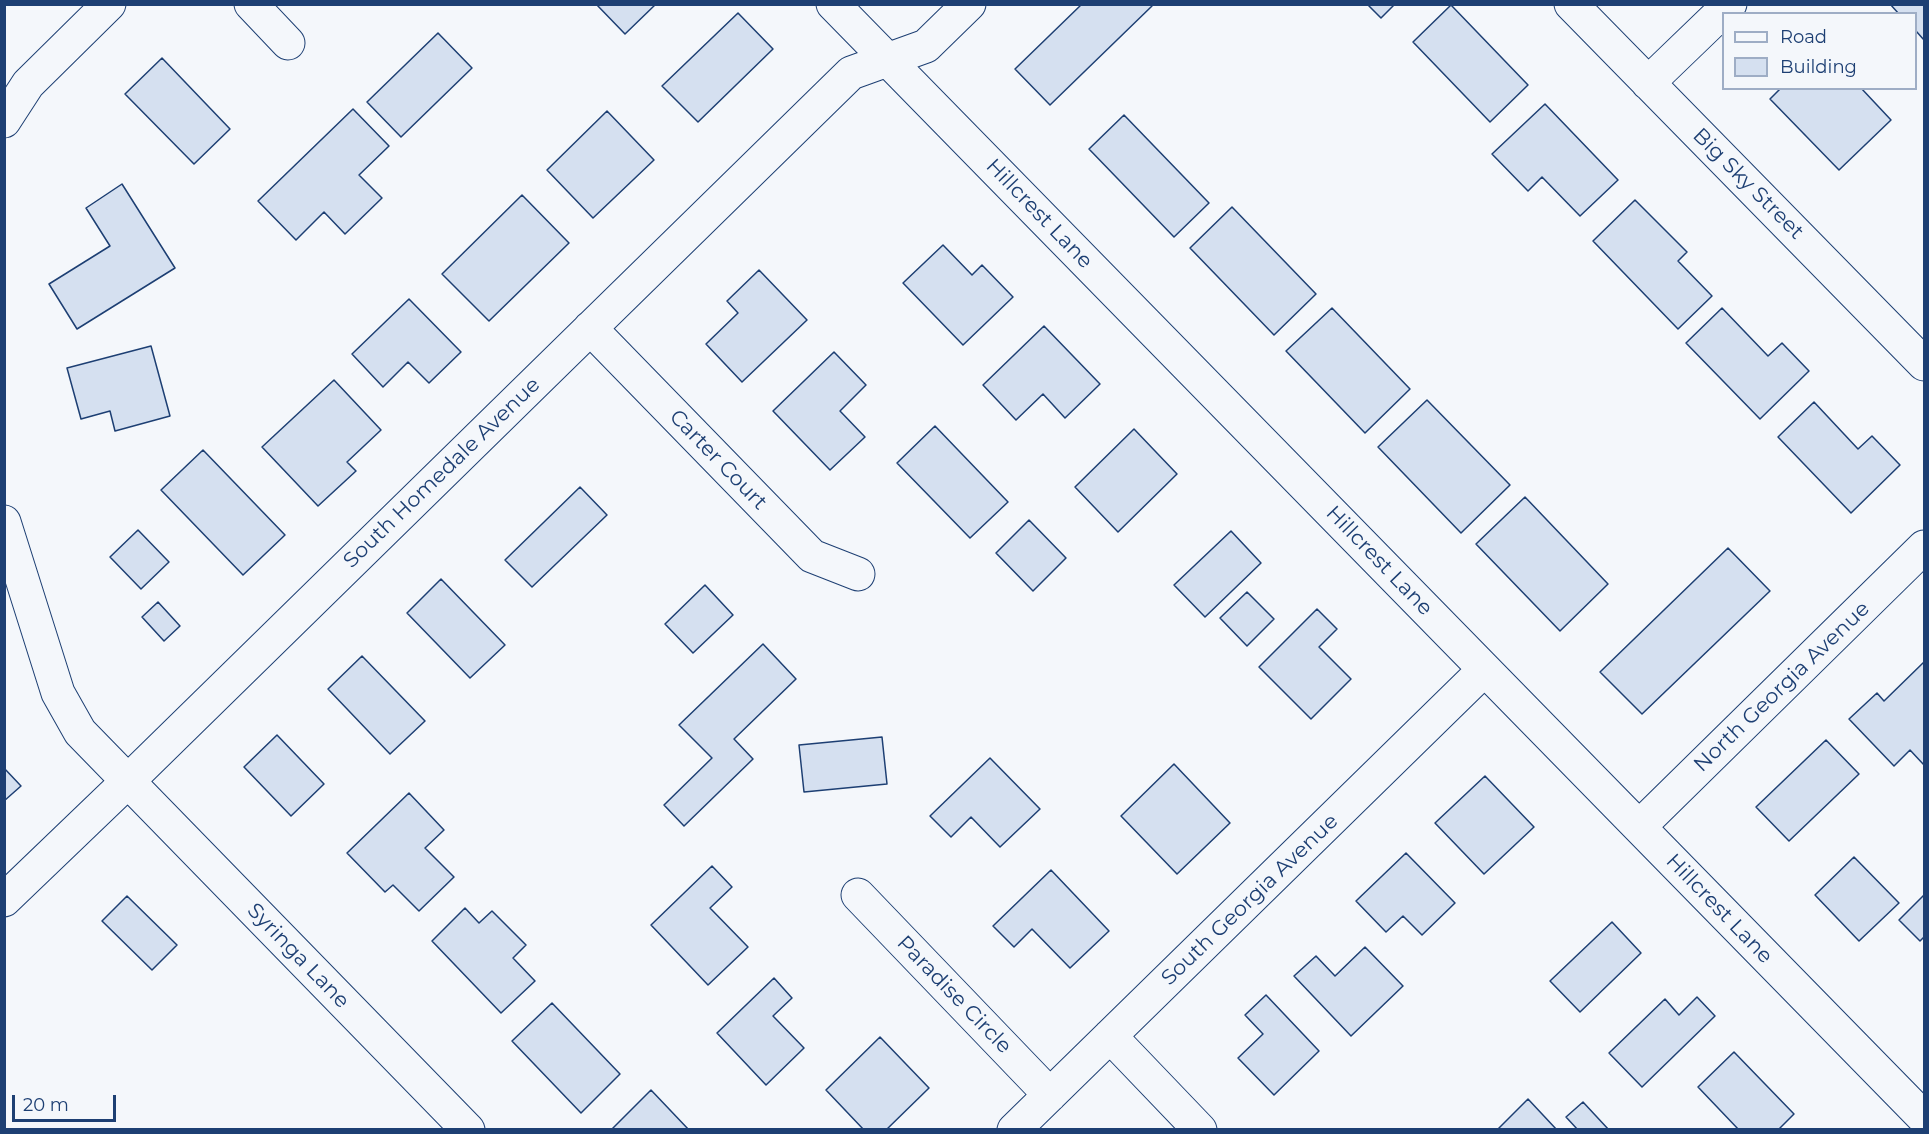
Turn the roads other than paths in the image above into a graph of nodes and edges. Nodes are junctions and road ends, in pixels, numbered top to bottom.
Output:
1 (109, 4) edge
2 (251, 4) edge
3 (833, 4) edge
4 (969, 4) edge
5 (1571, 4) edge
6 (1730, 4) edge
7 (288, 43) dead end
8 (889, 59) junction
9 (1648, 83) junction
10 (4, 121) edge
11 (590, 328) junction
12 (1924, 364) edge
13 (4, 522) edge
14 (1924, 547) edge
15 (858, 574) dead end
16 (1484, 670) junction
17 (128, 782) junction
18 (1639, 827) junction
19 (858, 895) dead end
20 (4, 900) edge
21 (1110, 1036) junction
22 (1050, 1095) junction
23 (1924, 1118) edge
24 (468, 1130) edge
25 (1014, 1130) edge
26 (1200, 1130) edge

1 - 10 street
2 - 7 street
3 - 8 street, Hillcrest Lane
4 - 8 street, South Homedale Avenue
5 - 9 street, Big Sky Street
6 - 9 street
8 - 11 street, South Homedale Avenue
8 - 16 street, Hillcrest Lane
9 - 12 street, Big Sky Street
11 - 15 street, Carter Court
11 - 17 street, South Homedale Avenue
13 - 17 street, Syringa Lane
14 - 18 street, North Georgia Avenue
16 - 18 street, Hillcrest Lane
16 - 21 street, South Georgia Avenue
17 - 20 street, South Homedale Avenue
17 - 24 street, Syringa Lane
18 - 23 street, Hillcrest Lane
19 - 22 street, Paradise Circle
21 - 22 street, South Georgia Avenue
21 - 26 street
22 - 25 street, South Georgia Avenue

